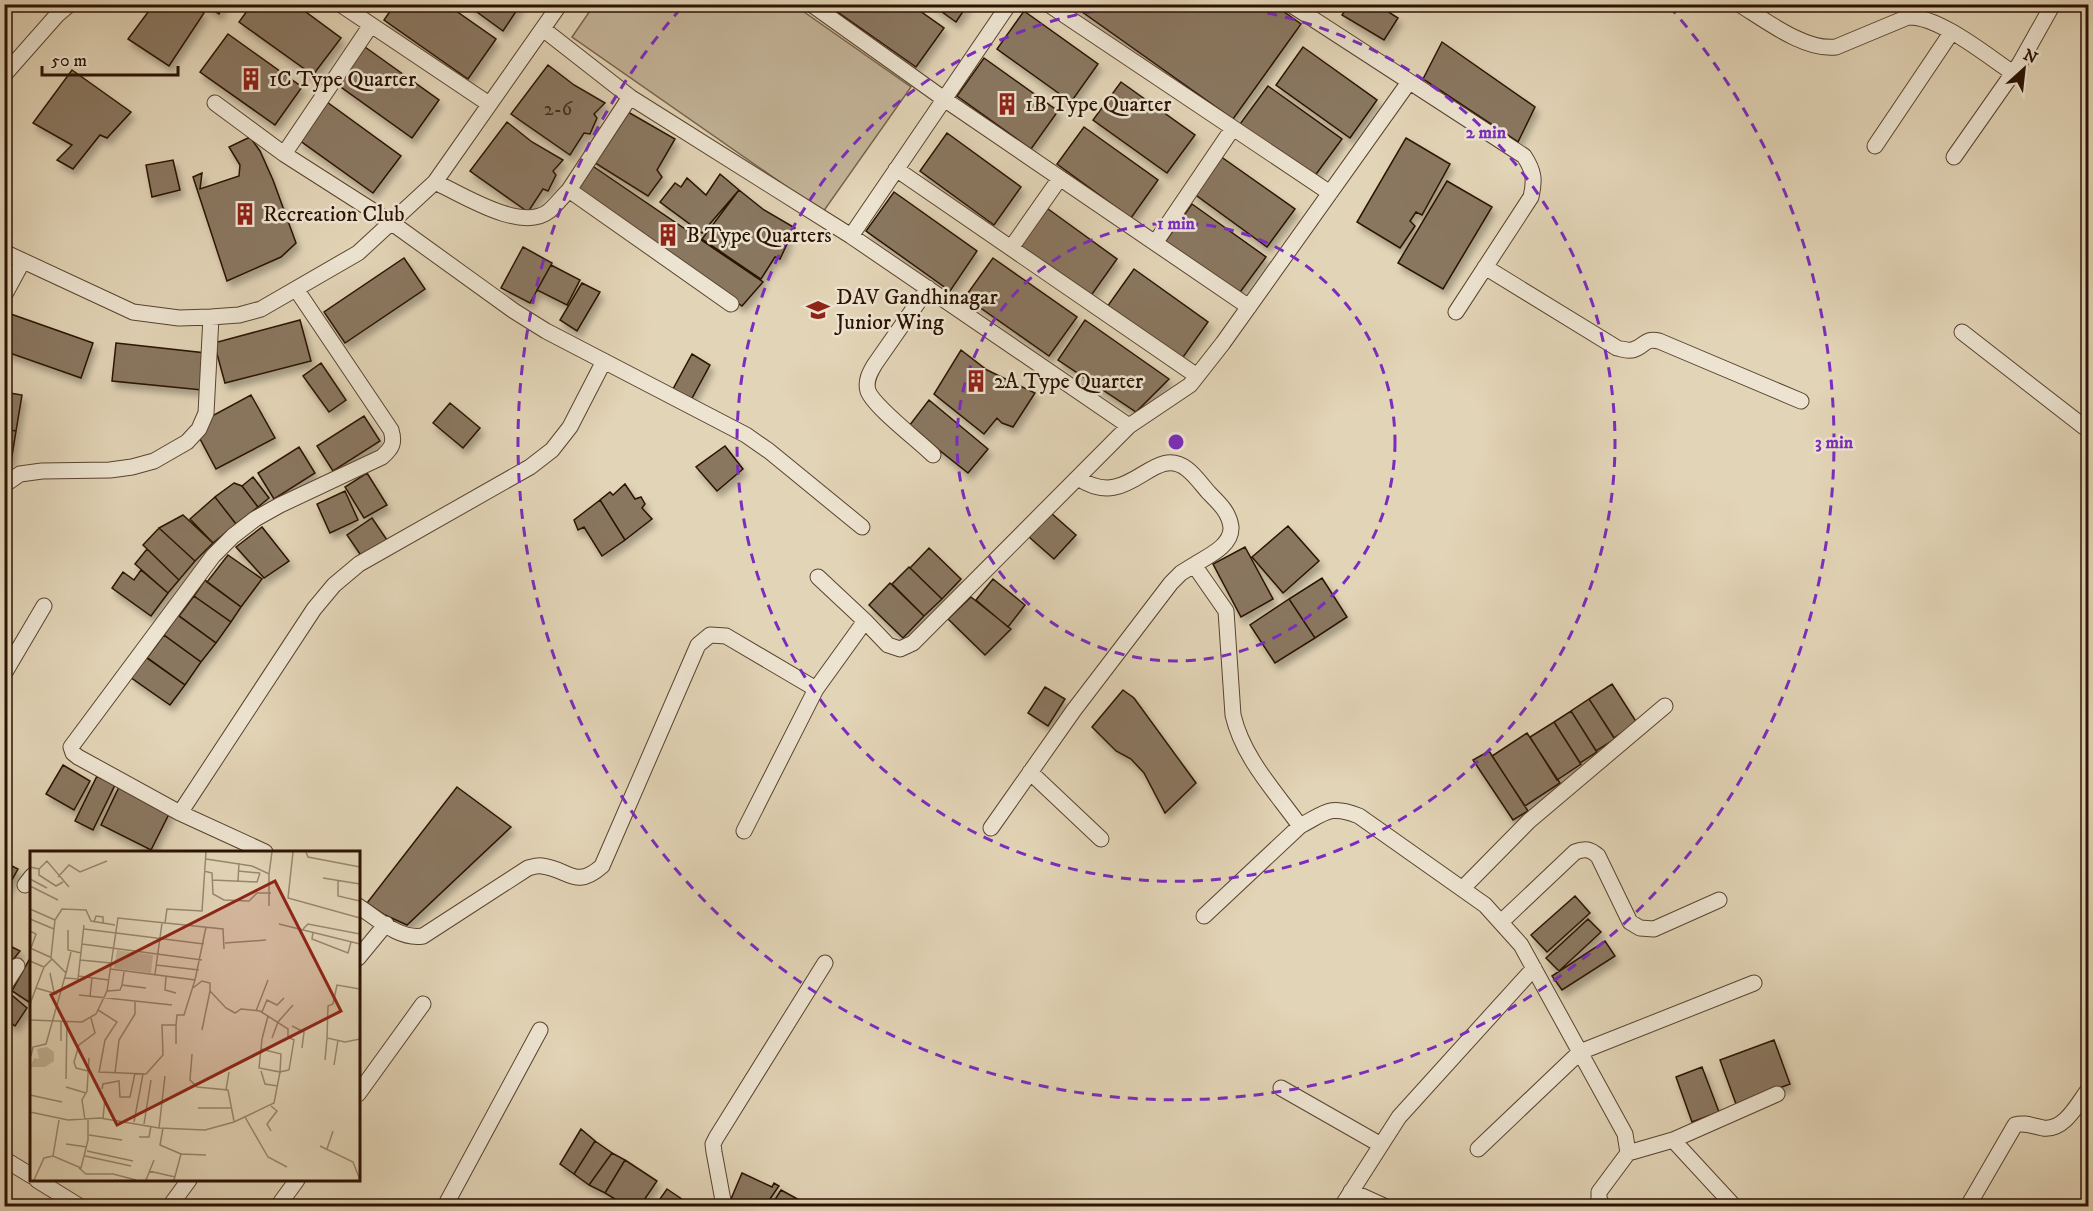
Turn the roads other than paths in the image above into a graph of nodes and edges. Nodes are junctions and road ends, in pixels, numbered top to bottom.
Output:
1 (70, 4) edge
2 (340, 4) edge
3 (560, 4) edge
4 (811, 4) edge
5 (1010, 4) edge
6 (1048, 4) edge
7 (1290, 4) edge
8 (1739, 4) edge
9 (2053, 4) edge
10 (53, 10) edge
11 (371, 25) junction
12 (543, 29) junction
13 (1952, 33) junction
14 (2013, 73) junction
15 (4, 75) edge
16 (1409, 82) junction
17 (630, 97) junction
18 (944, 99) junction
19 (215, 103) dead end
20 (489, 104) junction
21 (1233, 128) junction
22 (1875, 146) dead end
23 (284, 154) junction
24 (1954, 157) dead end
25 (896, 169) junction
26 (1060, 178) junction
27 (435, 182) junction
28 (568, 190) junction
29 (1330, 193) junction
30 (392, 223) junction
31 (851, 236) junction
32 (1155, 243) junction
33 (1011, 248) junction
34 (4, 252) edge
35 (22, 261) junction
36 (1485, 267) junction
37 (928, 288) junction
38 (296, 289) junction
39 (4, 296) edge
40 (731, 304) dead end
41 (1249, 307) junction
42 (1456, 312) dead end
43 (211, 317) junction
44 (1962, 332) dead end
45 (604, 361) junction
46 (1197, 376) junction
47 (1801, 401) dead end
48 (1129, 426) junction
49 (2088, 430) edge
50 (933, 454) dead end
51 (1078, 478) junction
52 (4, 485) edge
53 (862, 527) dead end
54 (1194, 565) junction
55 (818, 577) dead end
56 (44, 606) dead end
57 (865, 621) junction
58 (4, 674) edge
59 (816, 689) junction
60 (1665, 706) dead end
61 (1030, 772) junction
62 (180, 813) junction
63 (1300, 826) junction
64 (992, 828) dead end
65 (744, 831) dead end
66 (1101, 838) dead end
67 (263, 851) edge
68 (1462, 889) junction
69 (1719, 900) dead end
70 (360, 907) edge
71 (1204, 916) dead end
72 (1501, 922) junction
73 (386, 924) junction
74 (360, 956) edge
75 (825, 963) dead end
76 (17, 966) dead end
77 (1534, 968) junction
78 (1754, 983) dead end
79 (4, 986) edge
80 (423, 1004) dead end
81 (540, 1030) dead end
82 (1580, 1052) junction
83 (1281, 1088) dead end
84 (2088, 1090) edge
85 (360, 1091) edge
86 (1777, 1094) dead end
87 (1672, 1140) junction
88 (1381, 1145) junction
89 (1478, 1149) dead end
90 (1628, 1153) junction
91 (4, 1159) edge
92 (30, 1175) edge
93 (40, 1181) edge
94 (188, 1181) edge
95 (296, 1181) edge
96 (1351, 1191) junction
97 (79, 1206) edge
98 (171, 1206) edge
99 (278, 1206) edge
100 (445, 1206) edge
101 (724, 1206) edge
102 (1342, 1206) edge
103 (1384, 1206) edge
104 (1603, 1206) edge
105 (1734, 1206) edge
106 (1968, 1206) edge

1 - 10 street
2 - 11 street
3 - 12 street
4 - 18 street
5 - 18 street
6 - 21 street
7 - 16 street
8 - 13 street
9 - 14 street
10 - 15 street
11 - 20 street
11 - 23 street
12 - 17 street
12 - 20 street
13 - 14 street
13 - 22 street
14 - 24 street
16 - 29 street
16 - 36 street
17 - 28 street
17 - 31 street
18 - 25 street
18 - 26 street
19 - 23 street
20 - 27 street
21 - 29 street
21 - 32 street
23 - 30 street
25 - 31 street
25 - 33 street
26 - 32 street
26 - 33 street
27 - 28 street
27 - 30 street
28 - 40 street
29 - 41 street
30 - 38 street
30 - 45 street
31 - 37 street
32 - 41 street
33 - 46 street
34 - 35 street
35 - 39 street
35 - 43 street
36 - 42 street
36 - 47 street
37 - 48 street
37 - 50 street
38 - 43 street
38 - 62 street
41 - 46 street
43 - 52 street
44 - 49 street
45 - 53 street
45 - 62 street
46 - 48 street
48 - 51 street
51 - 54 street
51 - 57 street
54 - 61 street
54 - 63 street
55 - 57 street
56 - 58 street
57 - 59 street
59 - 65 street
59 - 73 street
60 - 68 street
61 - 64 street
61 - 66 street
62 - 67 street
63 - 68 street
63 - 71 street
68 - 72 street
69 - 72 street
70 - 73 street
72 - 77 street
73 - 74 street
75 - 101 street
76 - 79 street
77 - 82 street
77 - 88 street
78 - 82 street
80 - 85 street
81 - 100 street
82 - 89 street
82 - 90 street
83 - 88 street
84 - 106 street
86 - 87 street
87 - 90 street
87 - 105 street
88 - 96 street
90 - 104 street
91 - 92 street
93 - 97 street
94 - 98 street
95 - 99 street
96 - 102 street
96 - 103 street

